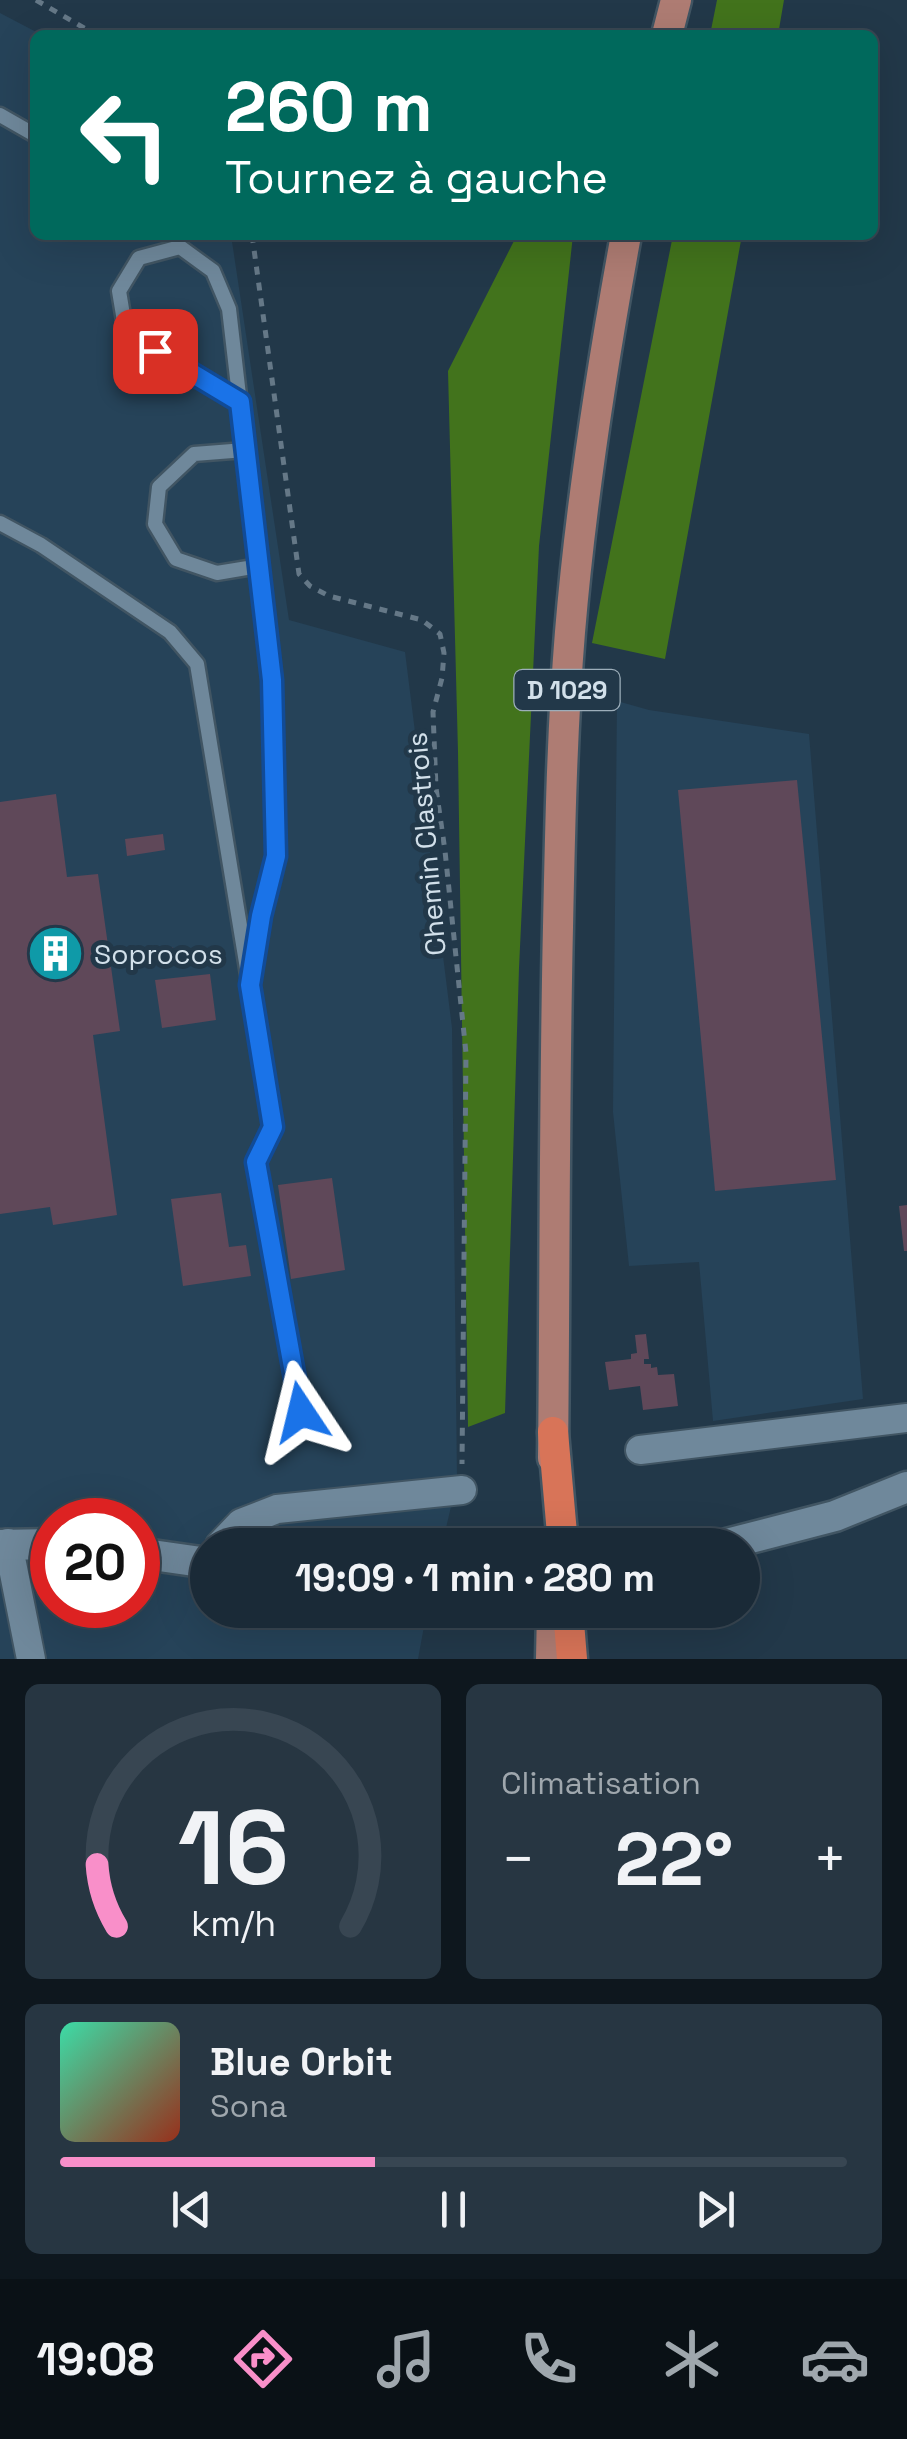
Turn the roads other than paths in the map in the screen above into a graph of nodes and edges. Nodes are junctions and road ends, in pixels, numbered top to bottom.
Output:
1 (676, 0) edge
2 (669, 30) edge
3 (0, 115) edge
4 (30, 132) edge
5 (625, 240) edge
6 (240, 402) junction
7 (245, 450) junction
8 (0, 523) edge
9 (259, 566) junction
10 (250, 985) junction
11 (301, 1412) dead end
12 (907, 1418) edge
13 (553, 1432) junction
14 (640, 1450) dead end
15 (907, 1487) edge
16 (462, 1490) road end
17 (237, 1528) edge
18 (552, 1528) edge
19 (561, 1528) edge
20 (760, 1535) edge
21 (4, 1544) edge
22 (30, 1544) edge
23 (160, 1554) edge
24 (190, 1556) edge
25 (552, 1628) edge
26 (569, 1628) edge
27 (31, 1659) edge
28 (551, 1659) edge
29 (572, 1659) edge

1 - 2 main road
3 - 4 lane
5 - 13 main road, D 1029
6 - 6 lane
6 - 7 lane
7 - 9 lane
7 - 9 lane
8 - 10 lane
9 - 10 lane
10 - 11 lane
12 - 14 street
13 - 18 main road, D 1029
13 - 19 highway
15 - 20 street
16 - 17 street
21 - 22 street
21 - 27 street
23 - 24 street
25 - 28 main road
26 - 29 highway

